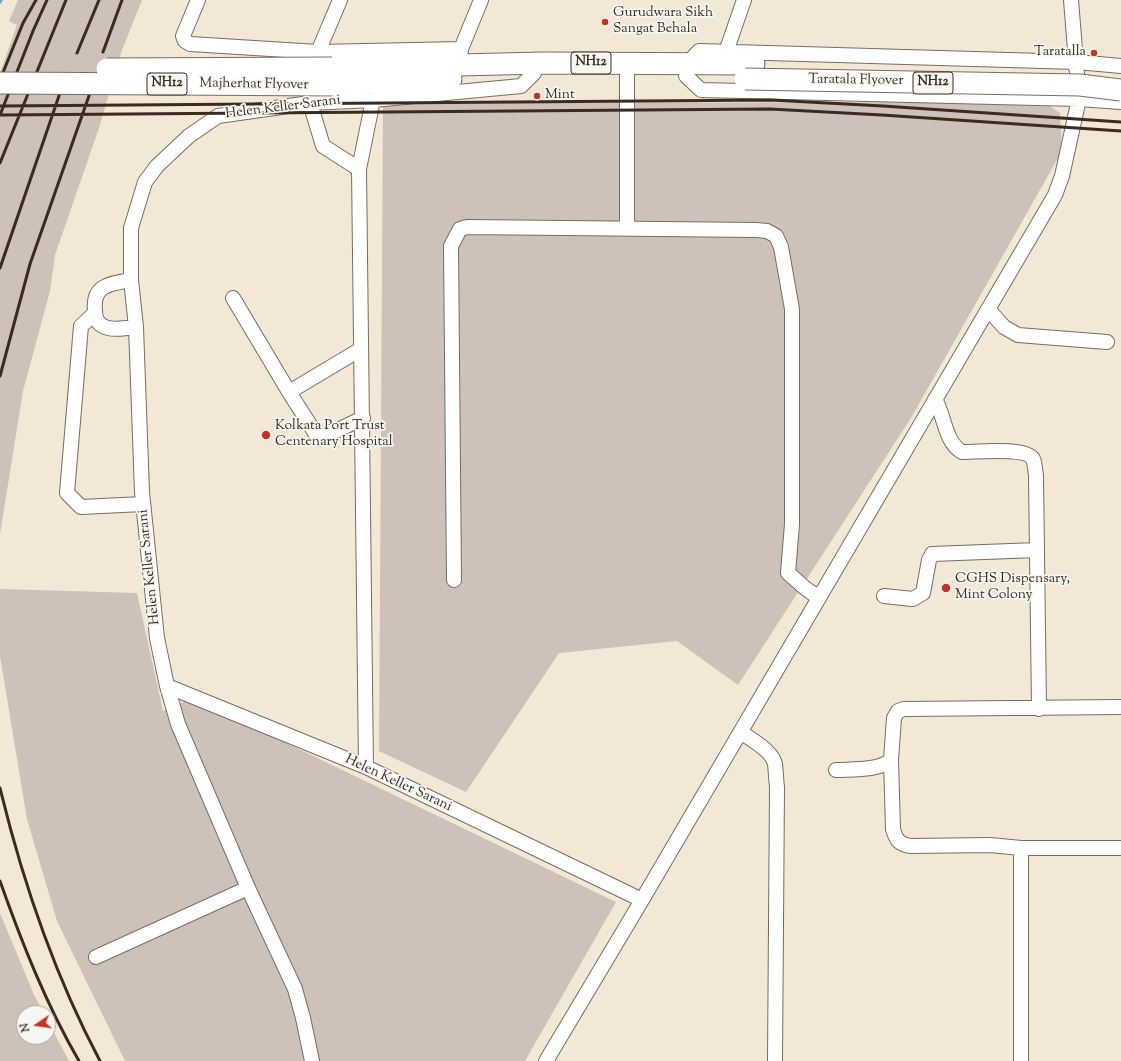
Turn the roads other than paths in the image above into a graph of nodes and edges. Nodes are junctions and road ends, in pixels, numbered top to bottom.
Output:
1 (198, 0) edge
2 (340, 0) edge
3 (481, 0) edge
4 (744, 0) edge
5 (1071, 0) edge
6 (318, 52) junction
7 (726, 52) junction
8 (1077, 62) junction
9 (460, 64) junction
10 (1121, 66) edge
11 (0, 70) edge
12 (686, 70) junction
13 (750, 72) junction
14 (534, 73) junction
15 (627, 75) junction
16 (332, 77) junction
17 (1121, 77) edge
18 (0, 83) edge
19 (1121, 90) edge
20 (1079, 99) junction
21 (373, 100) junction
22 (1121, 102) edge
23 (310, 103) junction
24 (359, 169) junction
25 (627, 229) junction
26 (131, 280) junction
27 (233, 298) dead end
28 (988, 309) junction
29 (95, 313) junction
30 (136, 328) junction
31 (1107, 342) dead end
32 (361, 349) junction
33 (290, 392) junction
34 (935, 399) junction
35 (363, 418) junction
36 (144, 504) junction
37 (1037, 550) junction
38 (454, 580) dead end
39 (884, 596) dead end
40 (819, 598) junction
41 (167, 686) junction
42 (1121, 707) edge
43 (1039, 709) junction
44 (741, 732) junction
45 (891, 760) junction
46 (366, 767) junction
47 (836, 770) dead end
48 (1021, 848) junction
49 (1121, 848) edge
50 (248, 888) junction
51 (642, 900) junction
52 (96, 957) dead end
53 (312, 1061) edge
54 (546, 1061) edge
55 (775, 1061) edge
56 (1021, 1061) edge

1 - 6 street
2 - 6 street
3 - 9 street
4 - 7 street
5 - 8 street
6 - 9 street
6 - 23 street
7 - 8 street
7 - 12 street
8 - 10 street
8 - 20 street
9 - 12 highway, NH12
9 - 14 highway, NH12
9 - 16 highway, Majherhat Flyover / NH12
11 - 16 highway, Majherhat Flyover / NH12, bridge
12 - 13 highway, Taratala Flyover / NH12
12 - 15 highway, NH12
12 - 20 street
13 - 17 highway, Taratala Flyover / NH12
13 - 19 highway, Taratala Flyover / NH12, bridge
14 - 15 highway, NH12
14 - 21 street, Helen Keller Sarani
15 - 25 street
16 - 18 highway, Majherhat Flyover / NH12, bridge
20 - 22 street
20 - 28 street
21 - 23 street, Helen Keller Sarani
21 - 24 street
23 - 24 street
23 - 26 street, Helen Keller Sarani
24 - 32 street
25 - 38 street
25 - 40 street
26 - 29 street
26 - 30 street, Helen Keller Sarani
27 - 33 street
28 - 31 street
28 - 34 street
29 - 30 street
29 - 36 street
30 - 36 street, Helen Keller Sarani
32 - 33 street
32 - 35 street
33 - 35 street
34 - 37 street
34 - 40 street
35 - 46 street
36 - 41 street, Helen Keller Sarani
37 - 39 street
37 - 43 street
40 - 44 street
41 - 46 street, Helen Keller Sarani
41 - 50 street
42 - 43 street
43 - 45 street
44 - 51 street
44 - 55 street
45 - 47 street
45 - 48 street
46 - 51 street, Helen Keller Sarani
48 - 49 street
48 - 56 street
50 - 52 street
50 - 53 street
51 - 54 street

